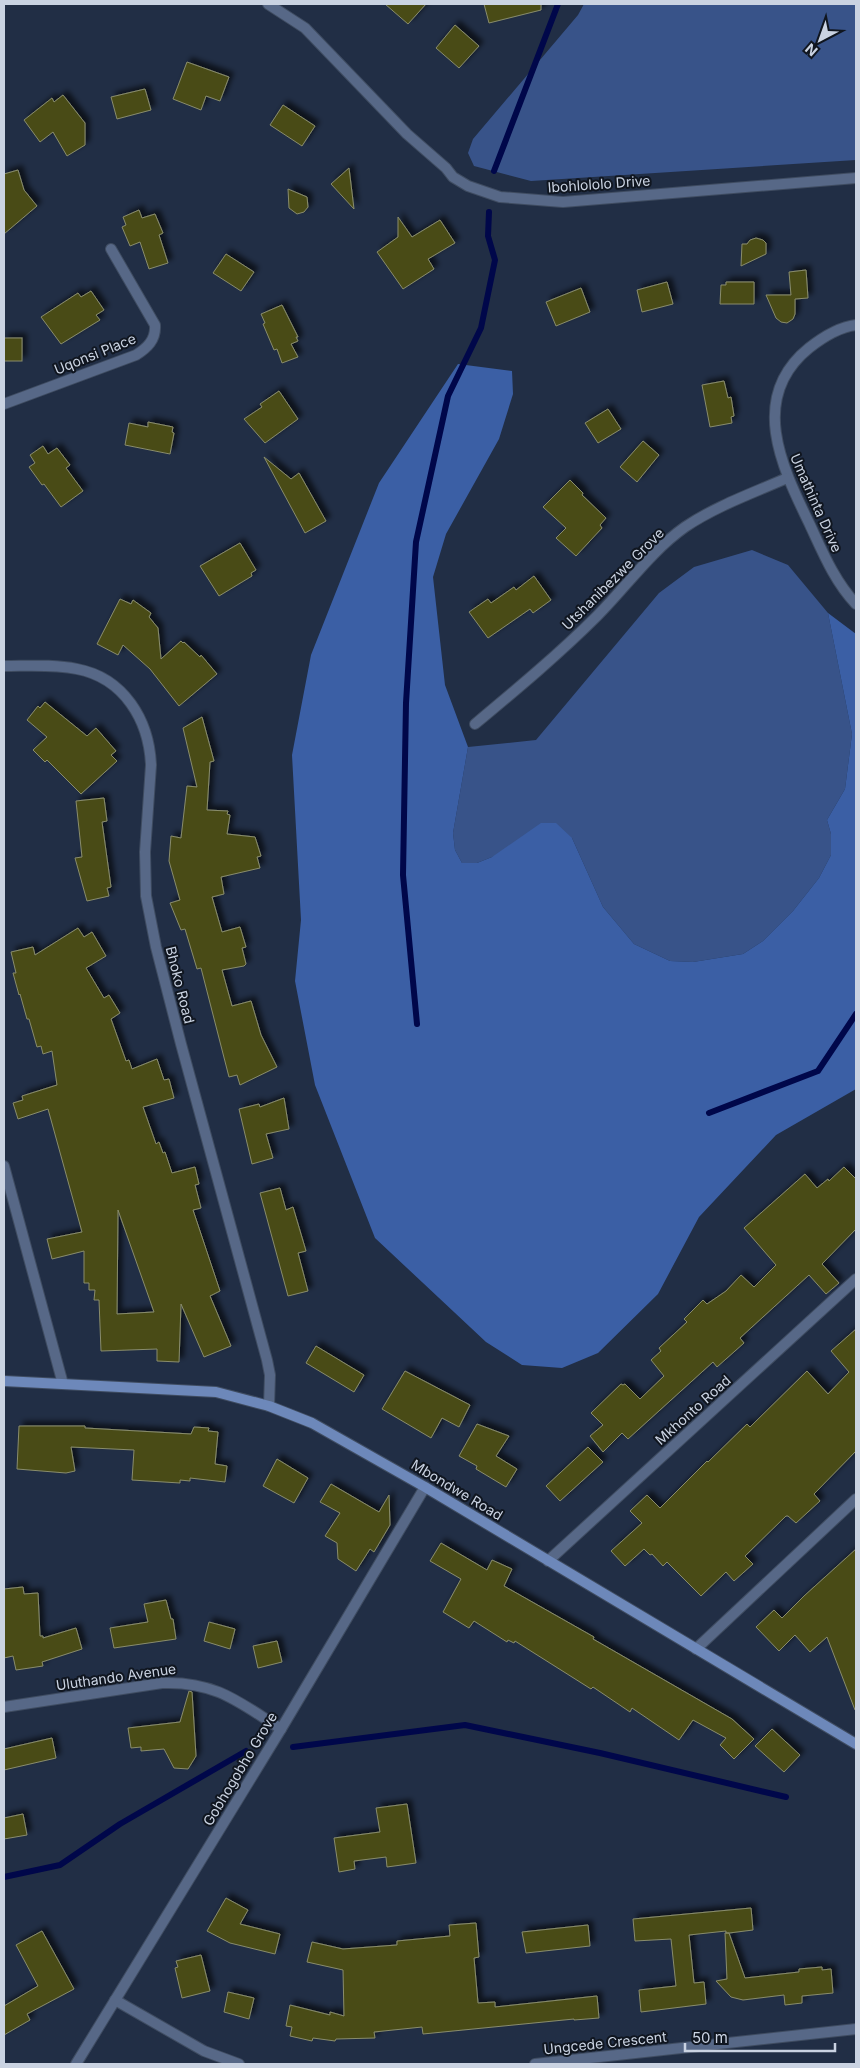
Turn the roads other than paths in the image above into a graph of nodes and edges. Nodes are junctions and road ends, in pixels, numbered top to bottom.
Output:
1 (268, 4) edge
2 (856, 178) edge
3 (110, 249) dead end
4 (856, 325) edge
5 (4, 404) edge
6 (787, 478) junction
7 (856, 604) edge
8 (4, 666) edge
9 (475, 724) dead end
10 (4, 1166) edge
11 (856, 1279) edge
12 (4, 1381) edge
13 (64, 1384) junction
14 (270, 1406) junction
15 (425, 1487) junction
16 (856, 1499) edge
17 (548, 1560) junction
18 (696, 1649) junction
19 (4, 1707) edge
20 (281, 1728) junction
21 (856, 1744) edge
22 (115, 2000) junction
23 (856, 2029) edge
24 (76, 2064) edge
25 (239, 2064) edge
26 (536, 2064) edge

1 - 2 street, Ibohlololo Drive
3 - 5 street, Uqonsi Place
4 - 6 street, Umathinta Drive
6 - 7 street, Umathinta Drive
6 - 9 street, Utshanibezwe Grove
8 - 14 street, Bhoko Road
10 - 13 street
11 - 17 street, Mkhonto Road
12 - 13 street, Mbondwe Road
13 - 14 street, Mbondwe Road
14 - 15 street, Mbondwe Road
15 - 17 street, Mbondwe Road
15 - 20 street, Gobhogobho Grove
16 - 18 street
17 - 18 street, Mbondwe Road
18 - 21 street, Mbondwe Road
19 - 20 street, Uluthando Avenue
20 - 22 street, Gobhogobho Grove
22 - 24 street, Gobhogobho Grove
22 - 25 street
23 - 26 street, Ungcede Crescent

